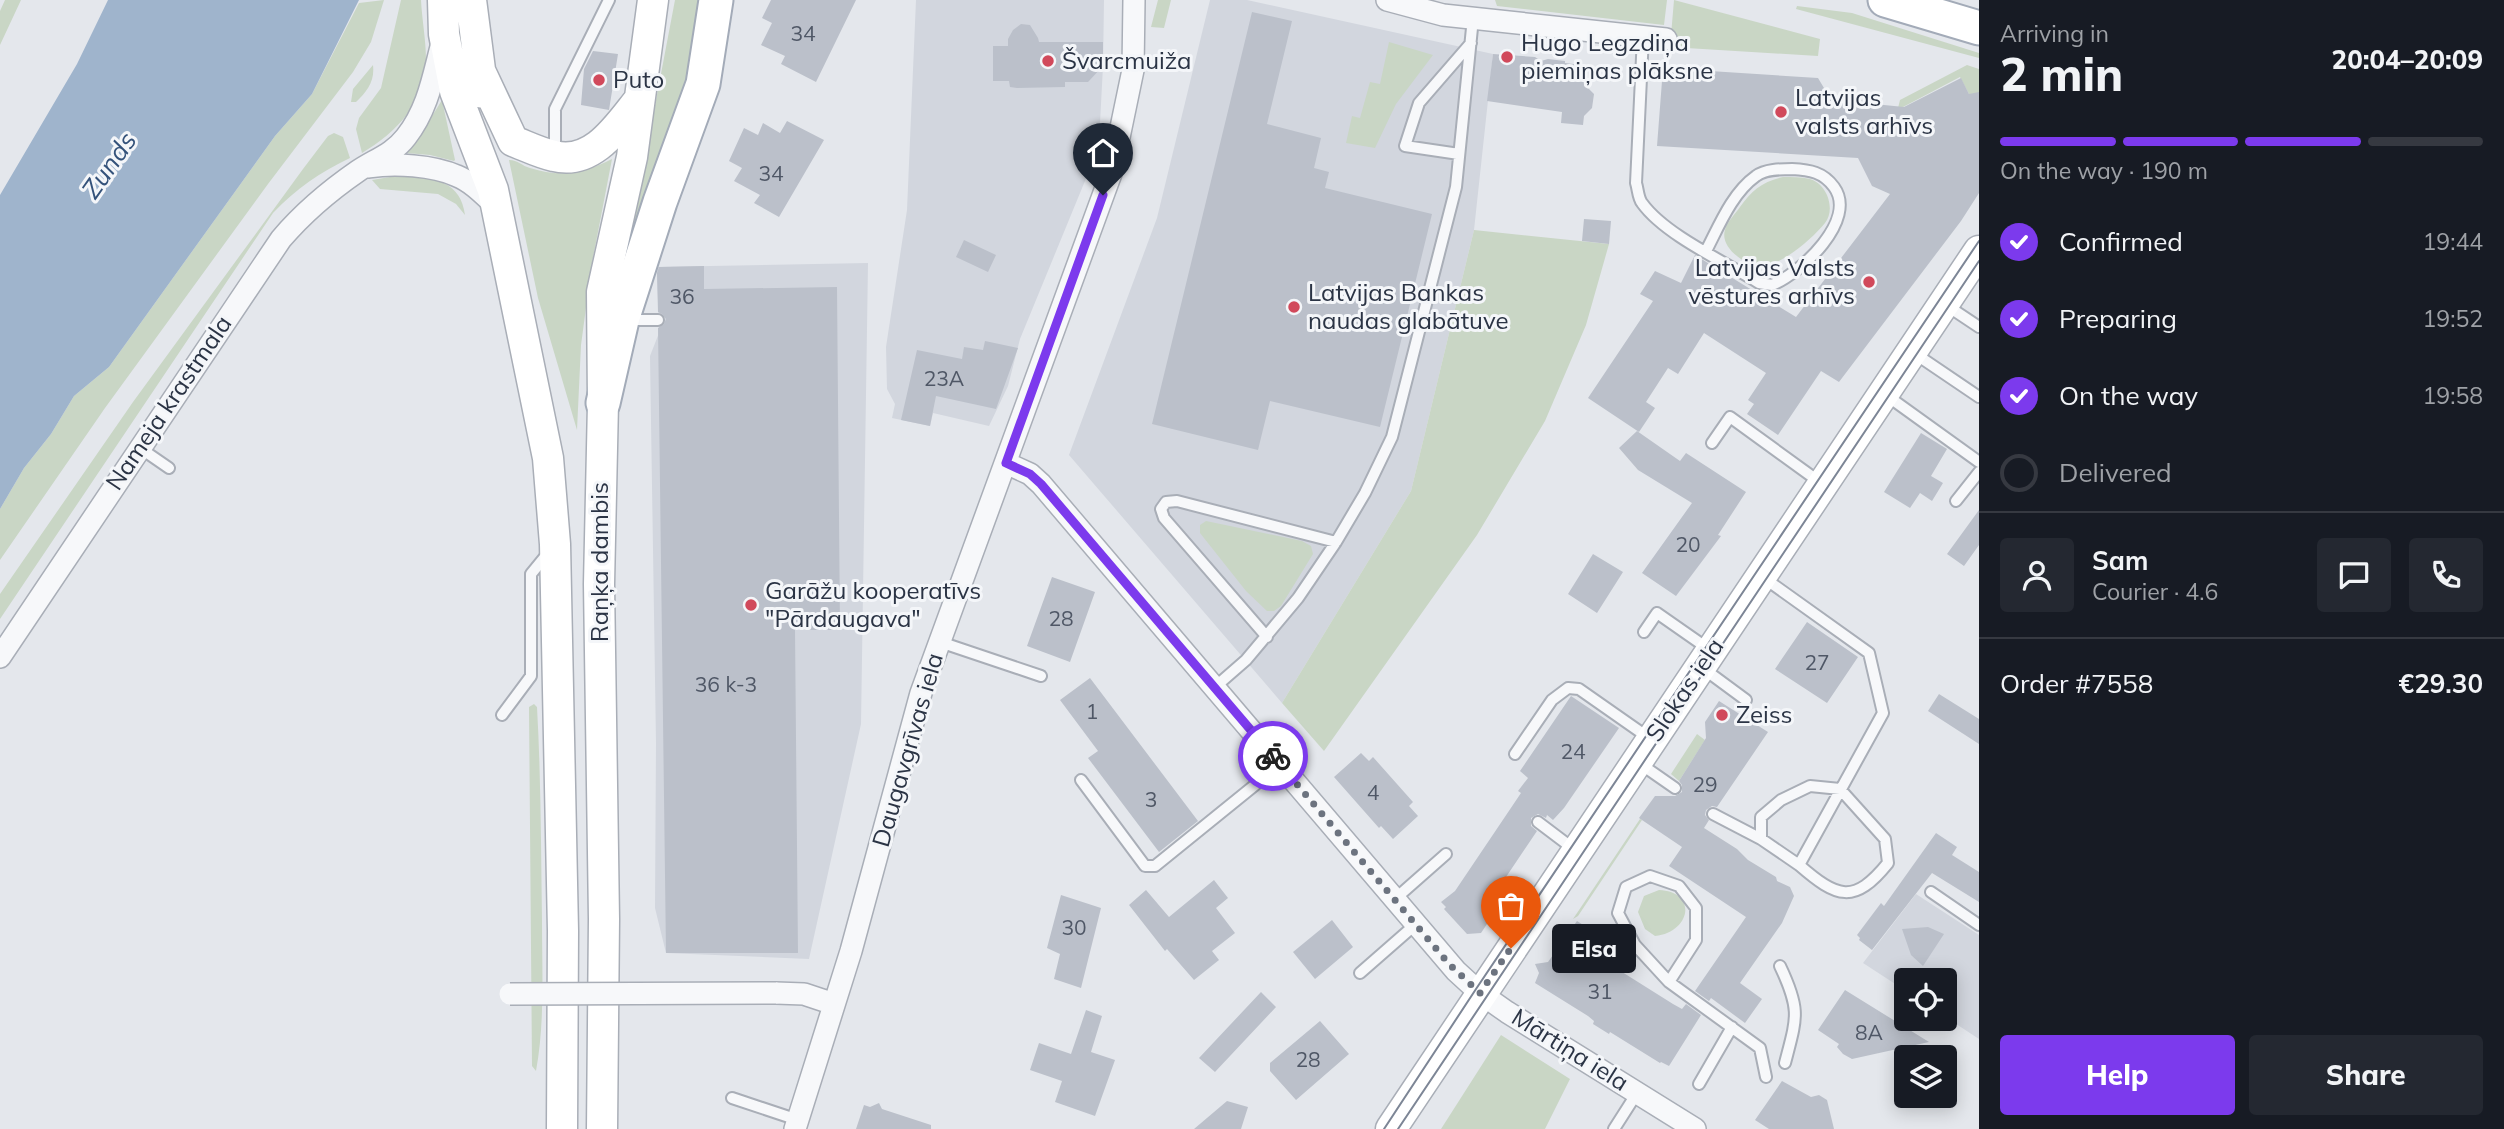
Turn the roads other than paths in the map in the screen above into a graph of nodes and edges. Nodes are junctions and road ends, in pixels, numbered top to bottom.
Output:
1 (443, 0) edge
2 (471, 0) edge
3 (609, 0) edge
4 (653, 0) edge
5 (716, 0) edge
6 (1387, 0) edge
7 (1885, 0) edge
8 (1137, 5) edge
9 (1475, 9) edge
10 (1979, 28) edge
11 (444, 34) junction
12 (1643, 36) junction
13 (1666, 39) dead end
14 (1471, 43) junction
15 (481, 73) junction
16 (641, 97) junction
17 (1459, 154) junction
18 (555, 157) junction
19 (360, 169) junction
20 (495, 198) junction
21 (1706, 251) junction
22 (1979, 251) edge
23 (1944, 304) junction
24 (622, 320) junction
25 (658, 320) dead end
26 (1979, 327) edge
27 (1912, 352) junction
28 (1884, 393) junction
29 (1979, 397) edge
30 (603, 403) junction
31 (1712, 443) dead end
32 (140, 448) junction
33 (1979, 462) edge
34 (1006, 463) junction
35 (169, 468) dead end
36 (1979, 472) edge
37 (1823, 484) junction
38 (1956, 501) dead end
39 (1336, 542) junction
40 (555, 544) junction
41 (1762, 577) junction
42 (1644, 632) dead end
43 (1267, 637) junction
44 (940, 642) junction
45 (0, 657) edge
46 (1707, 659) junction
47 (1041, 676) dead end
48 (1215, 687) junction
49 (1746, 700) dead end
50 (502, 715) dead end
51 (1644, 750) junction
52 (1515, 754) dead end
53 (1278, 761) junction
54 (1081, 780) dead end
55 (1675, 788) dead end
56 (1840, 789) junction
57 (1713, 814) dead end
58 (1538, 822) dead end
59 (1761, 839) junction
60 (1576, 851) junction
61 (1446, 853) dead end
62 (1799, 865) junction
63 (1931, 892) dead end
64 (1395, 899) junction
65 (1416, 924) junction
66 (1979, 925) edge
67 (1780, 966) dead end
68 (1360, 972) dead end
69 (1669, 982) junction
70 (1480, 993) junction
71 (510, 994) dead end
72 (834, 1004) junction
73 (1732, 1027) junction
74 (1785, 1063) dead end
75 (1766, 1077) dead end
76 (1699, 1084) dead end
77 (1637, 1093) junction
78 (732, 1098) dead end
79 (797, 1124) edge
80 (562, 1129) edge
81 (602, 1129) edge
82 (1391, 1129) edge
83 (1614, 1129) edge
84 (1695, 1129) edge

1 - 11 main road, Raņķa dambis
2 - 15 main road, Raņķa dambis
3 - 18 lane
4 - 16 main road, Raņķa dambis
5 - 24 main road
6 - 9 street
7 - 10 main road
8 - 34 street, Daugavgrīvas iela
9 - 12 street
9 - 14 lane
11 - 19 street, Nameja krastmala
11 - 20 main road, Raņķa dambis
12 - 13 street
12 - 21 lane
14 - 17 lane
14 - 17 lane
15 - 18 main road
15 - 20 main road, Raņķa dambis
16 - 18 main road
16 - 30 main road, Raņķa dambis
17 - 39 lane
19 - 20 street
19 - 32 street, Nameja krastmala
20 - 40 main road, Raņķa dambis
21 - 21 lane
22 - 23 main road, Slokas iela
23 - 26 lane
23 - 27 main road, Slokas iela
24 - 25 lane
24 - 30 main road
27 - 28 main road, Slokas iela
27 - 29 lane
28 - 33 lane
28 - 37 main road, Slokas iela
30 - 81 main road, Raņķa dambis
31 - 37 lane
32 - 35 lane
32 - 45 street, Nameja krastmala
34 - 44 street, Daugavgrīvas iela
34 - 48 street, Mārtiņa iela
36 - 38 lane
37 - 41 main road, Slokas iela
39 - 43 lane
39 - 43 lane
40 - 50 lane
40 - 80 main road, Raņķa dambis
41 - 46 main road, Slokas iela
41 - 56 lane
42 - 46 lane
43 - 48 lane
44 - 47 lane
44 - 72 street, Daugavgrīvas iela
46 - 49 lane
46 - 51 main road, Slokas iela
48 - 53 street, Mārtiņa iela
51 - 52 lane
51 - 55 lane
51 - 60 main road, Slokas iela
53 - 54 lane
53 - 64 street, Mārtiņa iela
56 - 59 lane
56 - 62 lane
56 - 62 lane
57 - 59 lane
58 - 60 lane
59 - 62 lane
60 - 70 main road, Slokas iela
61 - 64 lane
63 - 66 lane
64 - 65 street, Mārtiņa iela
65 - 68 lane
65 - 70 street, Mārtiņa iela
67 - 74 lane
69 - 69 lane
69 - 73 lane
70 - 77 street, Mārtiņa iela
70 - 82 main road, Slokas iela
71 - 72 street, bridge
72 - 79 street, Daugavgrīvas iela
73 - 75 lane
73 - 76 lane
77 - 83 lane
77 - 84 street, Mārtiņa iela
78 - 79 lane

